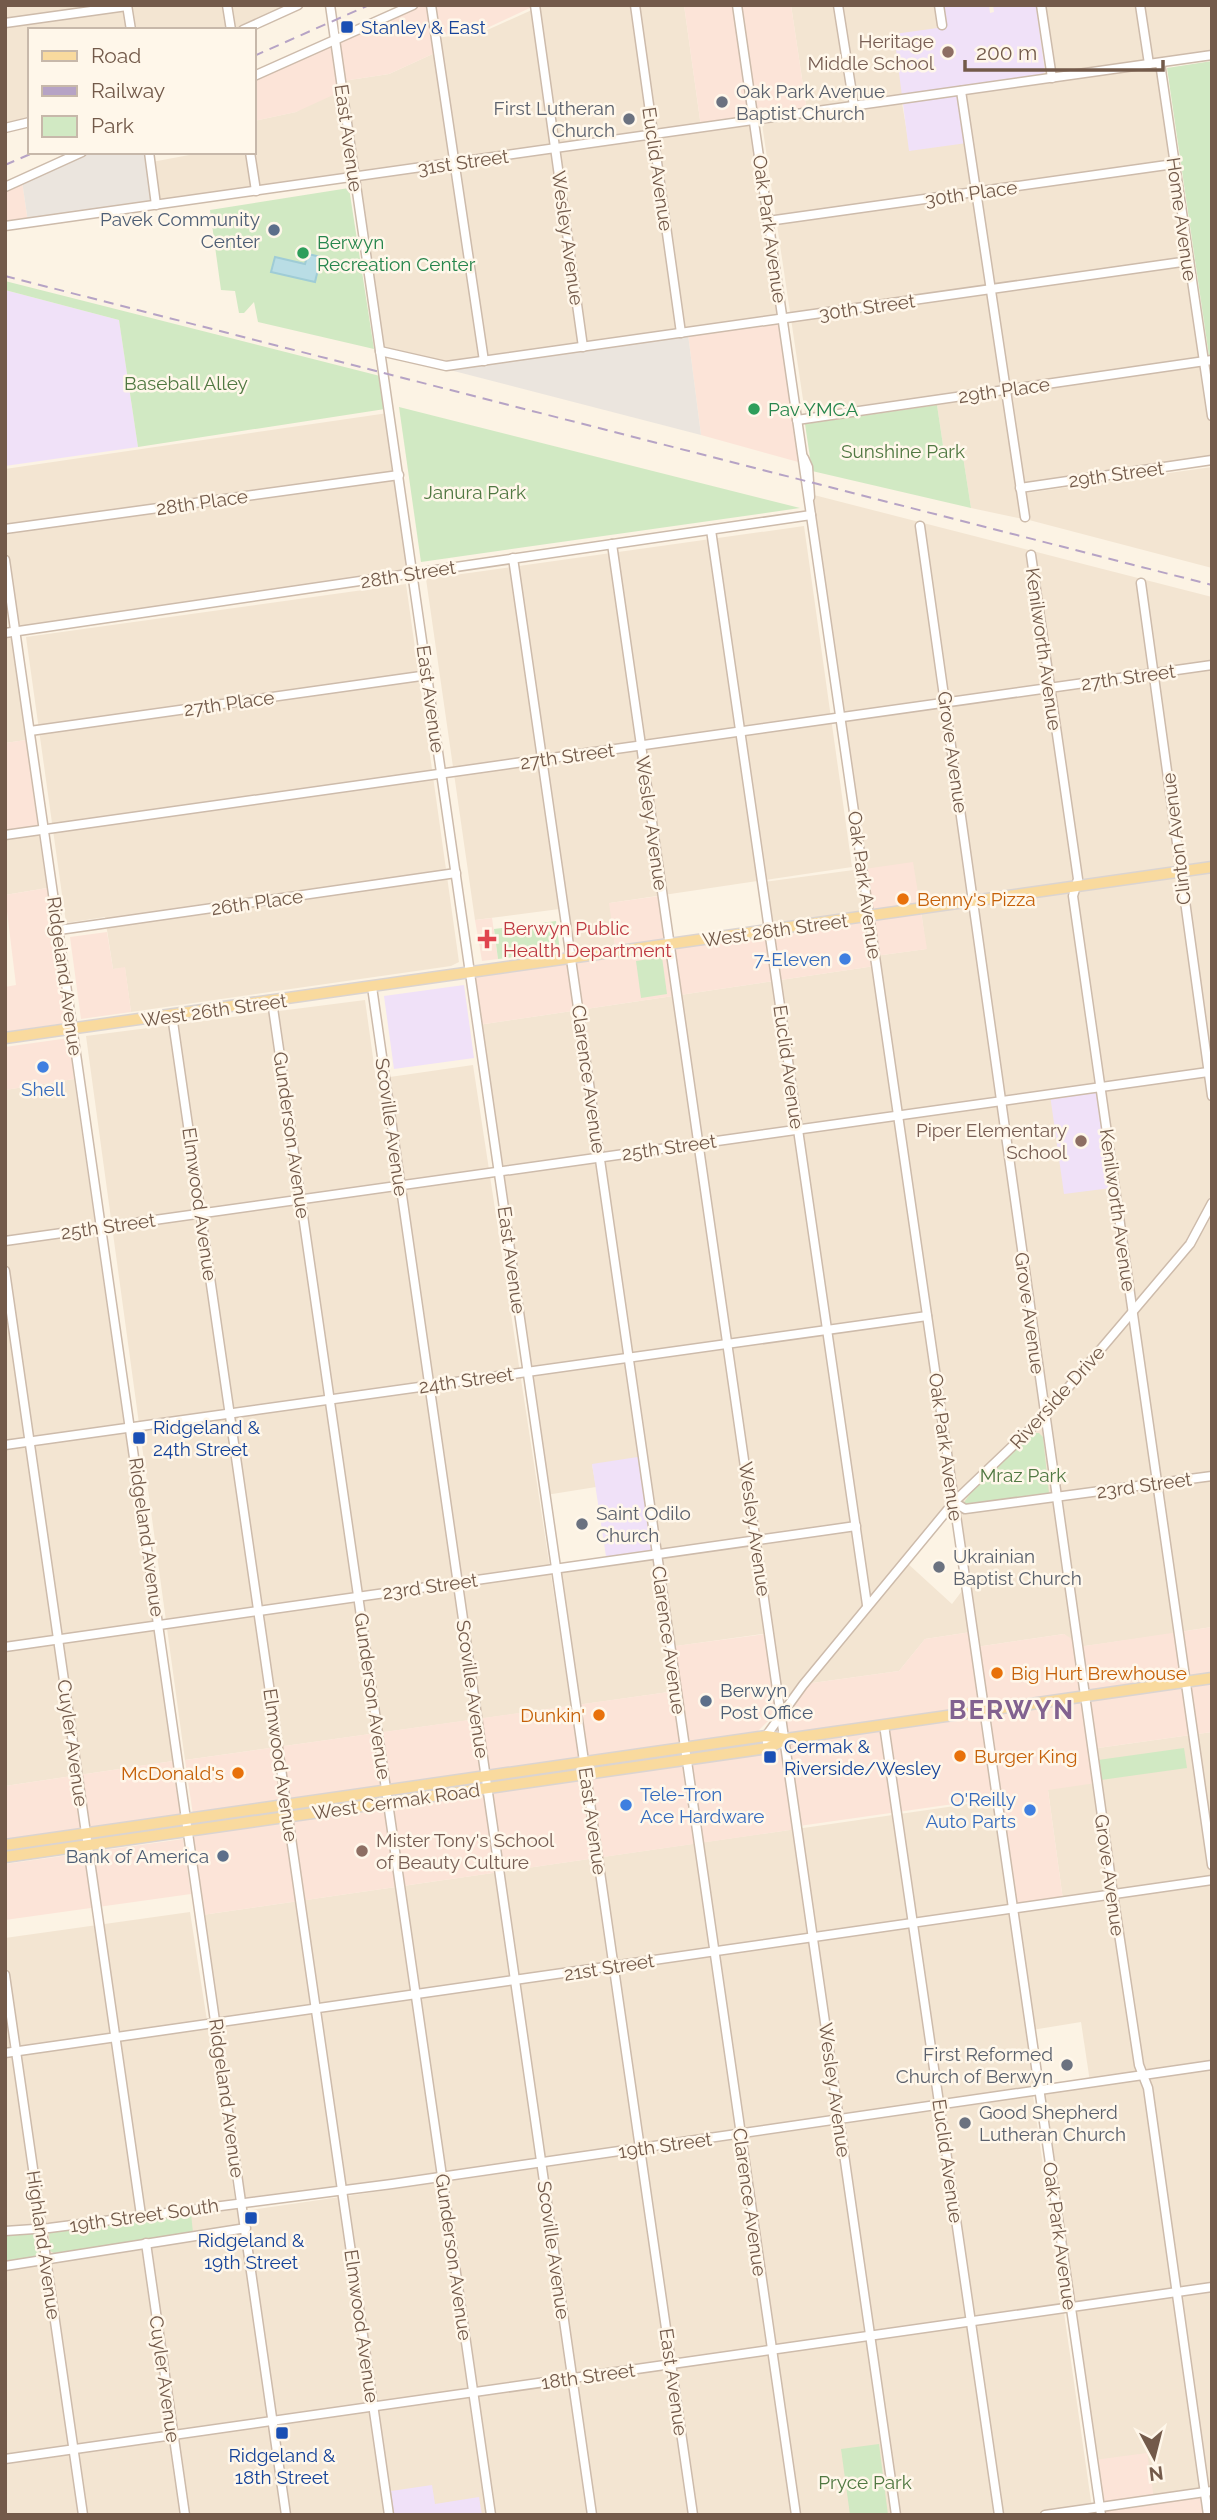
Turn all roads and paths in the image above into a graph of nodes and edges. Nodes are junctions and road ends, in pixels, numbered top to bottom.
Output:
1 (127, 5) edge
2 (227, 5) edge
3 (298, 5) edge
4 (330, 5) edge
5 (413, 5) edge
6 (431, 5) edge
7 (535, 5) edge
8 (635, 5) edge
9 (737, 5) edge
10 (838, 5) edge
11 (939, 5) edge
12 (1041, 5) edge
13 (1140, 5) edge
14 (28, 20) junction
15 (5, 23) edge
16 (942, 25) dead end
17 (30, 28) edge
18 (131, 28) edge
19 (231, 28) edge
20 (247, 28) edge
21 (335, 40) junction
22 (1212, 55) edge
23 (1160, 63) junction
24 (1149, 64) junction
25 (256, 75) edge
26 (1052, 78) junction
27 (961, 91) junction
28 (854, 106) junction
29 (754, 120) junction
30 (28, 122) edge
31 (5, 128) edge
32 (653, 135) junction
33 (555, 149) junction
34 (78, 154) edge
35 (149, 154) edge
36 (250, 154) edge
37 (454, 163) junction
38 (1174, 164) junction
39 (355, 177) junction
40 (5, 187) edge
41 (256, 191) junction
42 (977, 192) junction
43 (156, 205) junction
44 (768, 221) junction
45 (5, 226) edge
46 (1189, 261) junction
47 (990, 289) junction
48 (782, 319) junction
49 (681, 333) junction
50 (583, 347) junction
51 (380, 351) junction
52 (484, 361) junction
53 (1207, 361) edge
54 (1006, 390) junction
55 (1212, 416) edge
56 (797, 420) junction
57 (1212, 460) edge
58 (399, 475) junction
59 (1020, 488) junction
60 (811, 515) junction
61 (1025, 517) dead end
62 (920, 526) dead end
63 (5, 529) edge
64 (711, 530) junction
65 (612, 544) junction
66 (1031, 555) dead end
67 (513, 558) junction
68 (5, 559) edge
69 (413, 572) junction
70 (1141, 583) dead end
71 (16, 631) junction
72 (5, 633) edge
73 (1212, 665) edge
74 (1154, 673) junction
75 (428, 675) junction
76 (1049, 688) junction
77 (946, 703) junction
78 (841, 718) junction
79 (30, 731) junction
80 (740, 732) junction
81 (641, 746) junction
82 (542, 760) junction
83 (442, 774) junction
84 (44, 830) junction
85 (5, 835) edge
86 (1212, 867) edge
87 (1181, 872) junction
88 (456, 873) junction
89 (1075, 887) junction
90 (972, 902) junction
91 (869, 917) junction
92 (58, 930) junction
93 (769, 931) junction
94 (670, 945) junction
95 (571, 959) junction
96 (471, 973) junction
97 (372, 987) junction
98 (272, 1001) junction
99 (172, 1015) junction
100 (73, 1030) junction
101 (5, 1038) edge
102 (1208, 1072) junction
103 (1100, 1087) junction
104 (1212, 1096) edge
105 (999, 1101) junction
106 (898, 1115) junction
107 (798, 1129) junction
108 (699, 1143) junction
109 (600, 1157) junction
110 (499, 1171) junction
111 (400, 1185) junction
112 (301, 1199) junction
113 (1212, 1203) edge
114 (201, 1213) junction
115 (102, 1227) junction
116 (5, 1241) edge
117 (5, 1271) edge
118 (1132, 1312) junction
119 (927, 1316) junction
120 (827, 1330) junction
121 (728, 1343) junction
122 (629, 1357) junction
123 (528, 1371) junction
124 (429, 1385) junction
125 (330, 1399) junction
126 (230, 1413) junction
127 (1044, 1416) junction
128 (131, 1427) junction
129 (30, 1441) junction
130 (5, 1445) edge
131 (1212, 1476) edge
132 (1157, 1483) junction
133 (1056, 1498) junction
134 (954, 1502) junction
135 (856, 1526) junction
136 (756, 1540) junction
137 (657, 1554) junction
138 (557, 1569) junction
139 (458, 1583) junction
140 (358, 1597) junction
141 (867, 1605) junction
142 (258, 1611) junction
143 (159, 1625) junction
144 (58, 1640) junction
145 (5, 1647) edge
146 (1212, 1678) edge
147 (1185, 1682) junction
148 (1084, 1696) junction
149 (984, 1711) junction
150 (782, 1713) junction
151 (884, 1725) junction
152 (766, 1736) junction
153 (786, 1739) junction
154 (685, 1748) junction
155 (768, 1748) junction
156 (687, 1760) junction
157 (584, 1762) junction
158 (586, 1774) junction
159 (486, 1776) junction
160 (488, 1788) junction
161 (386, 1791) junction
162 (388, 1803) junction
163 (287, 1805) junction
164 (288, 1817) junction
165 (187, 1819) junction
166 (189, 1831) junction
167 (86, 1834) junction
168 (5, 1845) edge
169 (88, 1846) junction
170 (5, 1857) edge
171 (1212, 1865) edge
172 (1212, 1880) edge
173 (1113, 1894) junction
174 (1013, 1909) junction
175 (913, 1923) junction
176 (813, 1937) junction
177 (714, 1952) junction
178 (615, 1967) junction
179 (5, 1975) edge
180 (515, 1981) junction
181 (415, 1995) junction
182 (316, 2009) junction
183 (216, 2023) junction
184 (116, 2038) junction
185 (16, 2052) junction
186 (5, 2053) edge
187 (1212, 2065) edge
188 (1143, 2075) junction
189 (1039, 2090) junction
190 (939, 2104) junction
191 (839, 2118) junction
192 (740, 2134) junction
193 (641, 2148) junction
194 (541, 2162) junction
195 (442, 2176) junction
196 (342, 2191) junction
197 (242, 2202) junction
198 (141, 2215) junction
199 (42, 2227) junction
200 (246, 2228) junction
201 (5, 2231) edge
202 (146, 2243) junction
203 (46, 2258) junction
204 (5, 2266) edge
205 (1212, 2287) edge
206 (1177, 2292) junction
207 (1071, 2307) junction
208 (971, 2322) junction
209 (871, 2336) junction
210 (772, 2350) junction
211 (672, 2365) junction
212 (572, 2378) junction
213 (473, 2392) junction
214 (373, 2407) junction
215 (273, 2421) junction
216 (173, 2435) junction
217 (74, 2449) junction
218 (5, 2459) edge
219 (1208, 2491) edge
220 (1100, 2511) edge
221 (83, 2515) edge
222 (185, 2515) edge
223 (286, 2515) edge
224 (389, 2515) edge
225 (491, 2515) edge
226 (592, 2515) edge
227 (693, 2515) edge
228 (796, 2515) edge
229 (897, 2515) edge
230 (999, 2515) edge
231 (1045, 2515) edge
232 (1208, 2515) edge

1 - 14 street
1 - 18 street
2 - 19 street
3 - 20 street
4 - 21 street, East Avenue
5 - 21 street
6 - 37 street
7 - 33 street, Wesley Avenue
8 - 32 street, Euclid Avenue
9 - 29 street, Oak Park Avenue
10 - 28 street
11 - 16 street
12 - 26 street
13 - 24 street
14 - 15 street
14 - 17 street
21 - 25 street
21 - 39 street, East Avenue
22 - 23 street, 31st Street
23 - 24 street, 31st Street
23 - 38 street, Home Avenue
24 - 26 street, 31st Street
26 - 27 street, 31st Street
27 - 28 street, 31st Street
27 - 42 street
28 - 29 street, 31st Street
29 - 32 street, 31st Street
29 - 44 street, Oak Park Avenue
30 - 31 street
32 - 33 street, 31st Street
32 - 49 street, Euclid Avenue
33 - 37 street, 31st Street
33 - 50 street, Wesley Avenue
34 - 40 street
35 - 43 street
36 - 41 street
37 - 39 street, 31st Street
37 - 52 street
38 - 42 street, 30th Place
38 - 46 street, Home Avenue
39 - 41 street, 31st Street
39 - 51 street, East Avenue
41 - 43 street, 31st Street
42 - 44 street, 30th Place
42 - 47 street
43 - 45 street, 31st Street
44 - 48 street, Oak Park Avenue
46 - 47 street, 30th Street
46 - 53 street, Home Avenue
47 - 48 street, 30th Street
47 - 54 street
48 - 49 street, 30th Street
48 - 56 street, Oak Park Avenue
49 - 50 street, 30th Street
50 - 52 street, 30th Street
51 - 52 street, 30th Street
51 - 58 street, East Avenue
53 - 54 street, 29th Place
53 - 55 street, Home Avenue
54 - 56 street, 29th Place
54 - 59 street
56 - 60 street, Oak Park Avenue
57 - 59 street, 29th Street
58 - 63 street, 28th Place
58 - 69 street, East Avenue
59 - 61 street
60 - 64 street, 28th Street
60 - 78 street, Oak Park Avenue
62 - 77 street, Grove Avenue
64 - 65 street, 28th Street
64 - 80 street, Euclid Avenue
65 - 67 street, 28th Street
65 - 81 street, Wesley Avenue
66 - 76 street, Kenilworth Avenue
67 - 69 street, 28th Street
67 - 82 street, Clarence Avenue
68 - 71 street, Ridgeland Avenue
69 - 71 street, 28th Street
69 - 75 street, East Avenue
70 - 74 street, Clinton Avenue
71 - 72 street, 28th Street
71 - 79 street, Ridgeland Avenue
73 - 74 street, 27th Street
74 - 76 street, 27th Street
74 - 87 street, Clinton Avenue
75 - 79 street, 27th Place
75 - 83 street, East Avenue
76 - 77 street, 27th Street
76 - 89 street, Kenilworth Avenue
77 - 78 street, 27th Street
77 - 90 street, Grove Avenue
78 - 80 street, 27th Street
78 - 91 street, Oak Park Avenue
79 - 84 street, Ridgeland Avenue
80 - 81 street, 27th Street
80 - 93 street, Euclid Avenue
81 - 82 street, 27th Street
81 - 94 street, Wesley Avenue
82 - 83 street, 27th Street
82 - 95 street, Clarence Avenue
83 - 84 street, 27th Street
83 - 88 street, East Avenue
84 - 85 street, 27th Street
84 - 92 street, Ridgeland Avenue
86 - 87 main road, West 26th Street
87 - 89 main road, West 26th Street
87 - 102 street, Clinton Avenue
88 - 92 street, 26th Place
88 - 96 street, East Avenue
89 - 90 main road, West 26th Street
89 - 103 street, Kenilworth Avenue
90 - 91 main road, West 26th Street
90 - 105 street, Grove Avenue
91 - 93 main road, West 26th Street
91 - 106 street, Oak Park Avenue
92 - 100 street, Ridgeland Avenue
93 - 94 main road, West 26th Street
93 - 107 street, Euclid Avenue
94 - 95 main road, West 26th Street
94 - 108 street, Wesley Avenue
95 - 96 main road, West 26th Street
95 - 109 street, Clarence Avenue
96 - 97 main road, West 26th Street
96 - 110 street, East Avenue
97 - 98 main road, West 26th Street
97 - 111 street, Scoville Avenue
98 - 99 main road, West 26th Street
98 - 112 street, Gunderson Avenue
99 - 100 main road, West 26th Street
99 - 114 street, Elmwood Avenue
100 - 101 main road, West 26th Street
100 - 115 street, Ridgeland Avenue
102 - 103 street, 25th Street
102 - 104 street, Clinton Avenue
103 - 105 street, 25th Street
103 - 118 street, Kenilworth Avenue
105 - 106 street, 25th Street
105 - 127 street, Grove Avenue
106 - 107 street, 25th Street
106 - 119 street, Oak Park Avenue
107 - 108 street, 25th Street
107 - 120 street, Euclid Avenue
108 - 109 street, 25th Street
108 - 121 street, Wesley Avenue
109 - 110 street, 25th Street
109 - 122 street, Clarence Avenue
110 - 111 street, 25th Street
110 - 123 street, East Avenue
111 - 112 street, 25th Street
111 - 124 street, Scoville Avenue
112 - 114 street, 25th Street
112 - 125 street, Gunderson Avenue
113 - 118 street, Riverside Drive
114 - 115 street, 25th Street
114 - 126 street, Elmwood Avenue
115 - 116 street, 25th Street
115 - 128 street, Ridgeland Avenue
117 - 129 street, Cuyler Avenue
118 - 127 street, Riverside Drive
118 - 132 street, Kenilworth Avenue
119 - 120 street, 24th Street
119 - 134 street, Oak Park Avenue
120 - 121 street, 24th Street
120 - 135 street, Euclid Avenue
121 - 122 street, 24th Street
121 - 136 street, Wesley Avenue
122 - 123 street, 24th Street
122 - 137 street, Clarence Avenue
123 - 124 street, 24th Street
123 - 138 street, East Avenue
124 - 125 street, 24th Street
124 - 139 street, Scoville Avenue
125 - 126 street, 24th Street
125 - 140 street, Gunderson Avenue
126 - 128 street, 24th Street
126 - 142 street, Elmwood Avenue
127 - 133 street, Grove Avenue
127 - 134 street, Riverside Drive
128 - 129 street, 24th Street
128 - 143 street, Ridgeland Avenue
129 - 130 street, 24th Street
129 - 144 street, Cuyler Avenue
131 - 132 street, 23rd Street
132 - 133 street, 23rd Street
132 - 147 street, Kenilworth Avenue
133 - 134 street, 23rd Street
133 - 148 street, Grove Avenue
134 - 141 street, Riverside Drive
134 - 149 street, Oak Park Avenue
135 - 136 street, 23rd Street
135 - 141 street, Euclid Avenue
136 - 137 street, 23rd Street
136 - 150 street, Wesley Avenue
137 - 138 street, 23rd Street
137 - 154 street, Clarence Avenue
138 - 139 street, 23rd Street
138 - 157 street, East Avenue
139 - 140 street, 23rd Street
139 - 159 street, Scoville Avenue
140 - 142 street, 23rd Street
140 - 161 street, Gunderson Avenue
141 - 150 street, Riverside Drive
142 - 143 street, 23rd Street
142 - 163 street, Elmwood Avenue
143 - 144 street, 23rd Street
143 - 165 street, Ridgeland Avenue
144 - 145 street, 23rd Street
144 - 167 street, Cuyler Avenue
146 - 147 main road, West Cermak Road
147 - 148 main road, West Cermak Road
147 - 171 street, Kenilworth Avenue
148 - 149 main road, West Cermak Road
148 - 173 street, Grove Avenue
149 - 151 main road, West Cermak Road
149 - 174 street, Oak Park Avenue
150 - 152 street, Riverside Drive
150 - 153 street, Wesley Avenue
151 - 153 main road, West Cermak Road
151 - 175 street, Euclid Avenue
152 - 153 main road, West Cermak Road
152 - 154 main road, West Cermak Road
152 - 155 street
153 - 155 main road, West Cermak Road
153 - 176 street, Wesley Avenue
154 - 156 street, Clarence Avenue
154 - 157 main road, West Cermak Road
155 - 156 main road, West Cermak Road
156 - 158 main road, West Cermak Road
156 - 177 street, Clarence Avenue
157 - 158 street, East Avenue
157 - 159 main road, West Cermak Road
158 - 160 main road, West Cermak Road
158 - 178 street, East Avenue
159 - 160 street, Scoville Avenue
159 - 161 main road, West Cermak Road
160 - 162 main road, West Cermak Road
160 - 180 street, Scoville Avenue
161 - 162 street, Gunderson Avenue
161 - 163 main road, West Cermak Road
162 - 164 main road, West Cermak Road
162 - 181 street, Gunderson Avenue
163 - 164 street, Elmwood Avenue
163 - 165 main road, West Cermak Road
164 - 166 main road, West Cermak Road
164 - 182 street, Elmwood Avenue
165 - 166 street, Ridgeland Avenue
165 - 167 main road, West Cermak Road
166 - 169 main road, West Cermak Road
166 - 183 street, Ridgeland Avenue
167 - 168 main road, West Cermak Road
167 - 169 street, Cuyler Avenue
169 - 170 main road, West Cermak Road
169 - 184 street, Cuyler Avenue
172 - 173 street, 21st Street
173 - 174 street, 21st Street
173 - 188 street, Grove Avenue
174 - 175 street, 21st Street
174 - 189 street, Oak Park Avenue
175 - 176 street, 21st Street
175 - 190 street, Euclid Avenue
176 - 177 street, 21st Street
176 - 191 street, Wesley Avenue
177 - 178 street, 21st Street
177 - 192 street, Clarence Avenue
178 - 180 street, 21st Street
178 - 193 street, East Avenue
179 - 185 street, Highland Avenue
180 - 181 street, 21st Street
180 - 194 street, Scoville Avenue
181 - 182 street, 21st Street
181 - 195 street, Gunderson Avenue
182 - 183 street, 21st Street
182 - 196 street, Elmwood Avenue
183 - 184 street, 21st Street
183 - 197 street, Ridgeland Avenue
184 - 185 street, 21st Street
184 - 198 street, Cuyler Avenue
185 - 186 street, 21st Street
185 - 199 street, Highland Avenue
187 - 188 street, 19th Street
188 - 189 street, 19th Street
188 - 206 street, Grove Avenue
189 - 190 street, 19th Street
189 - 207 street, Oak Park Avenue
190 - 191 street, 19th Street
190 - 208 street, Euclid Avenue
191 - 192 street, 19th Street
191 - 209 street, Wesley Avenue
192 - 193 street, 19th Street
192 - 210 street, Clarence Avenue
193 - 194 street, 19th Street
193 - 211 street, East Avenue
194 - 195 street, 19th Street
194 - 212 street, Scoville Avenue
195 - 196 street, 19th Street
195 - 213 street, Gunderson Avenue
196 - 197 street, 19th Street
196 - 214 street, Elmwood Avenue
197 - 198 street, 19th Street South
197 - 200 street, Ridgeland Avenue
198 - 199 street, 19th Street South
199 - 201 street, 19th Street South
199 - 203 street, Highland Avenue
200 - 202 street
200 - 215 street, Ridgeland Avenue
202 - 203 street
202 - 216 street, Cuyler Avenue
203 - 204 street
203 - 217 street, Highland Avenue
205 - 206 street, 18th Street
206 - 207 street, 18th Street
206 - 219 street, Grove Avenue
207 - 208 street, 18th Street
207 - 220 street, Oak Park Avenue
208 - 209 street, 18th Street
208 - 230 street, Euclid Avenue
209 - 210 street, 18th Street
209 - 229 street, Wesley Avenue
210 - 211 street, 18th Street
210 - 228 street, Clarence Avenue
211 - 212 street, 18th Street
211 - 227 street, East Avenue
212 - 213 street, 18th Street
212 - 226 street, Scoville Avenue
213 - 214 street, 18th Street
213 - 225 street, Gunderson Avenue
214 - 215 street, 18th Street
214 - 224 street, Elmwood Avenue
215 - 216 street, 18th Street
215 - 223 street, Ridgeland Avenue
216 - 217 street, 18th Street
216 - 222 street, Cuyler Avenue
217 - 218 street, 18th Street
217 - 221 street, Highland Avenue
219 - 220 street
219 - 232 street, Grove Avenue
220 - 231 street

